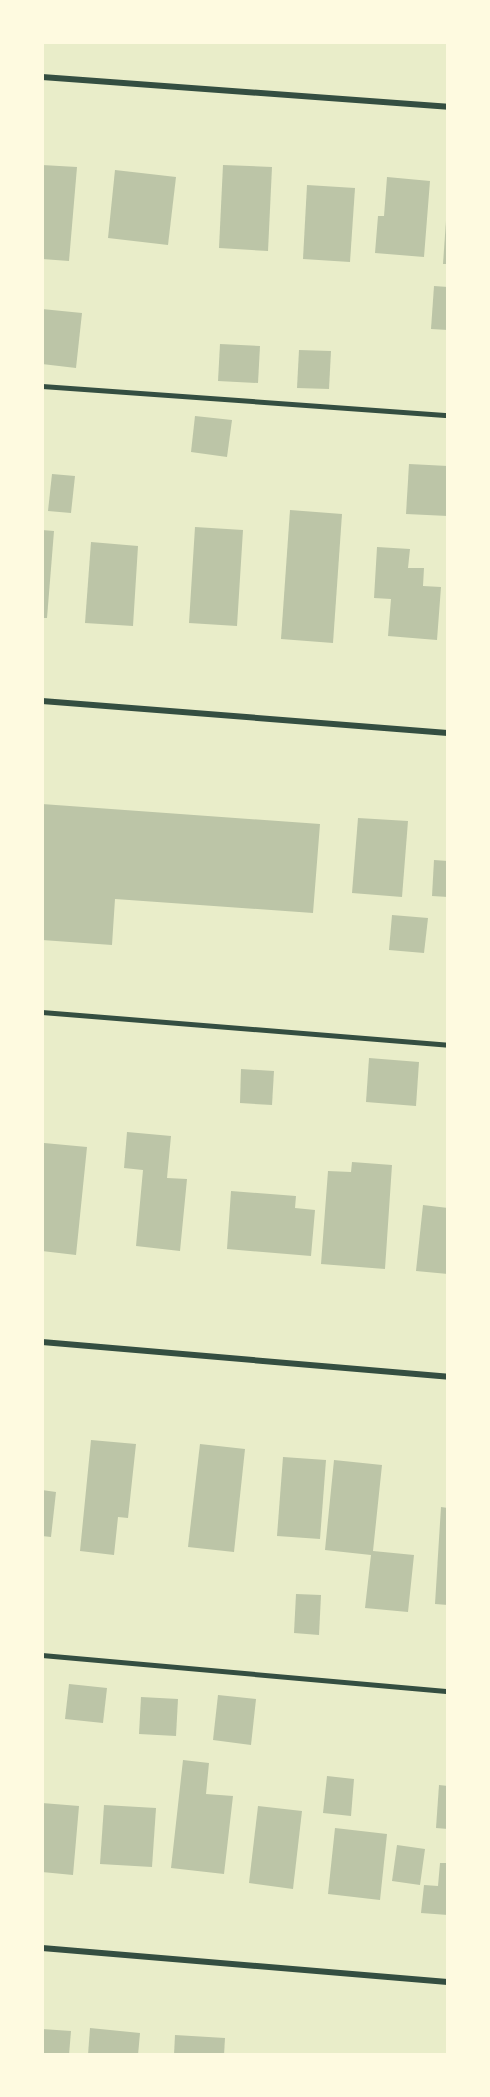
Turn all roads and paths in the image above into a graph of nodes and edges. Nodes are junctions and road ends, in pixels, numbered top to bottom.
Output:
1 (42, 77) edge
2 (448, 107) edge
3 (42, 386) edge
4 (448, 416) edge
5 (42, 701) edge
6 (448, 733) edge
7 (42, 1012) edge
8 (448, 1045) edge
9 (42, 1342) edge
10 (448, 1377) edge
11 (42, 1655) edge
12 (448, 1691) edge
13 (42, 1948) edge
14 (448, 1982) edge

1 - 2 street
3 - 4 lane
5 - 6 street
7 - 8 lane
9 - 10 street
11 - 12 lane
13 - 14 street

